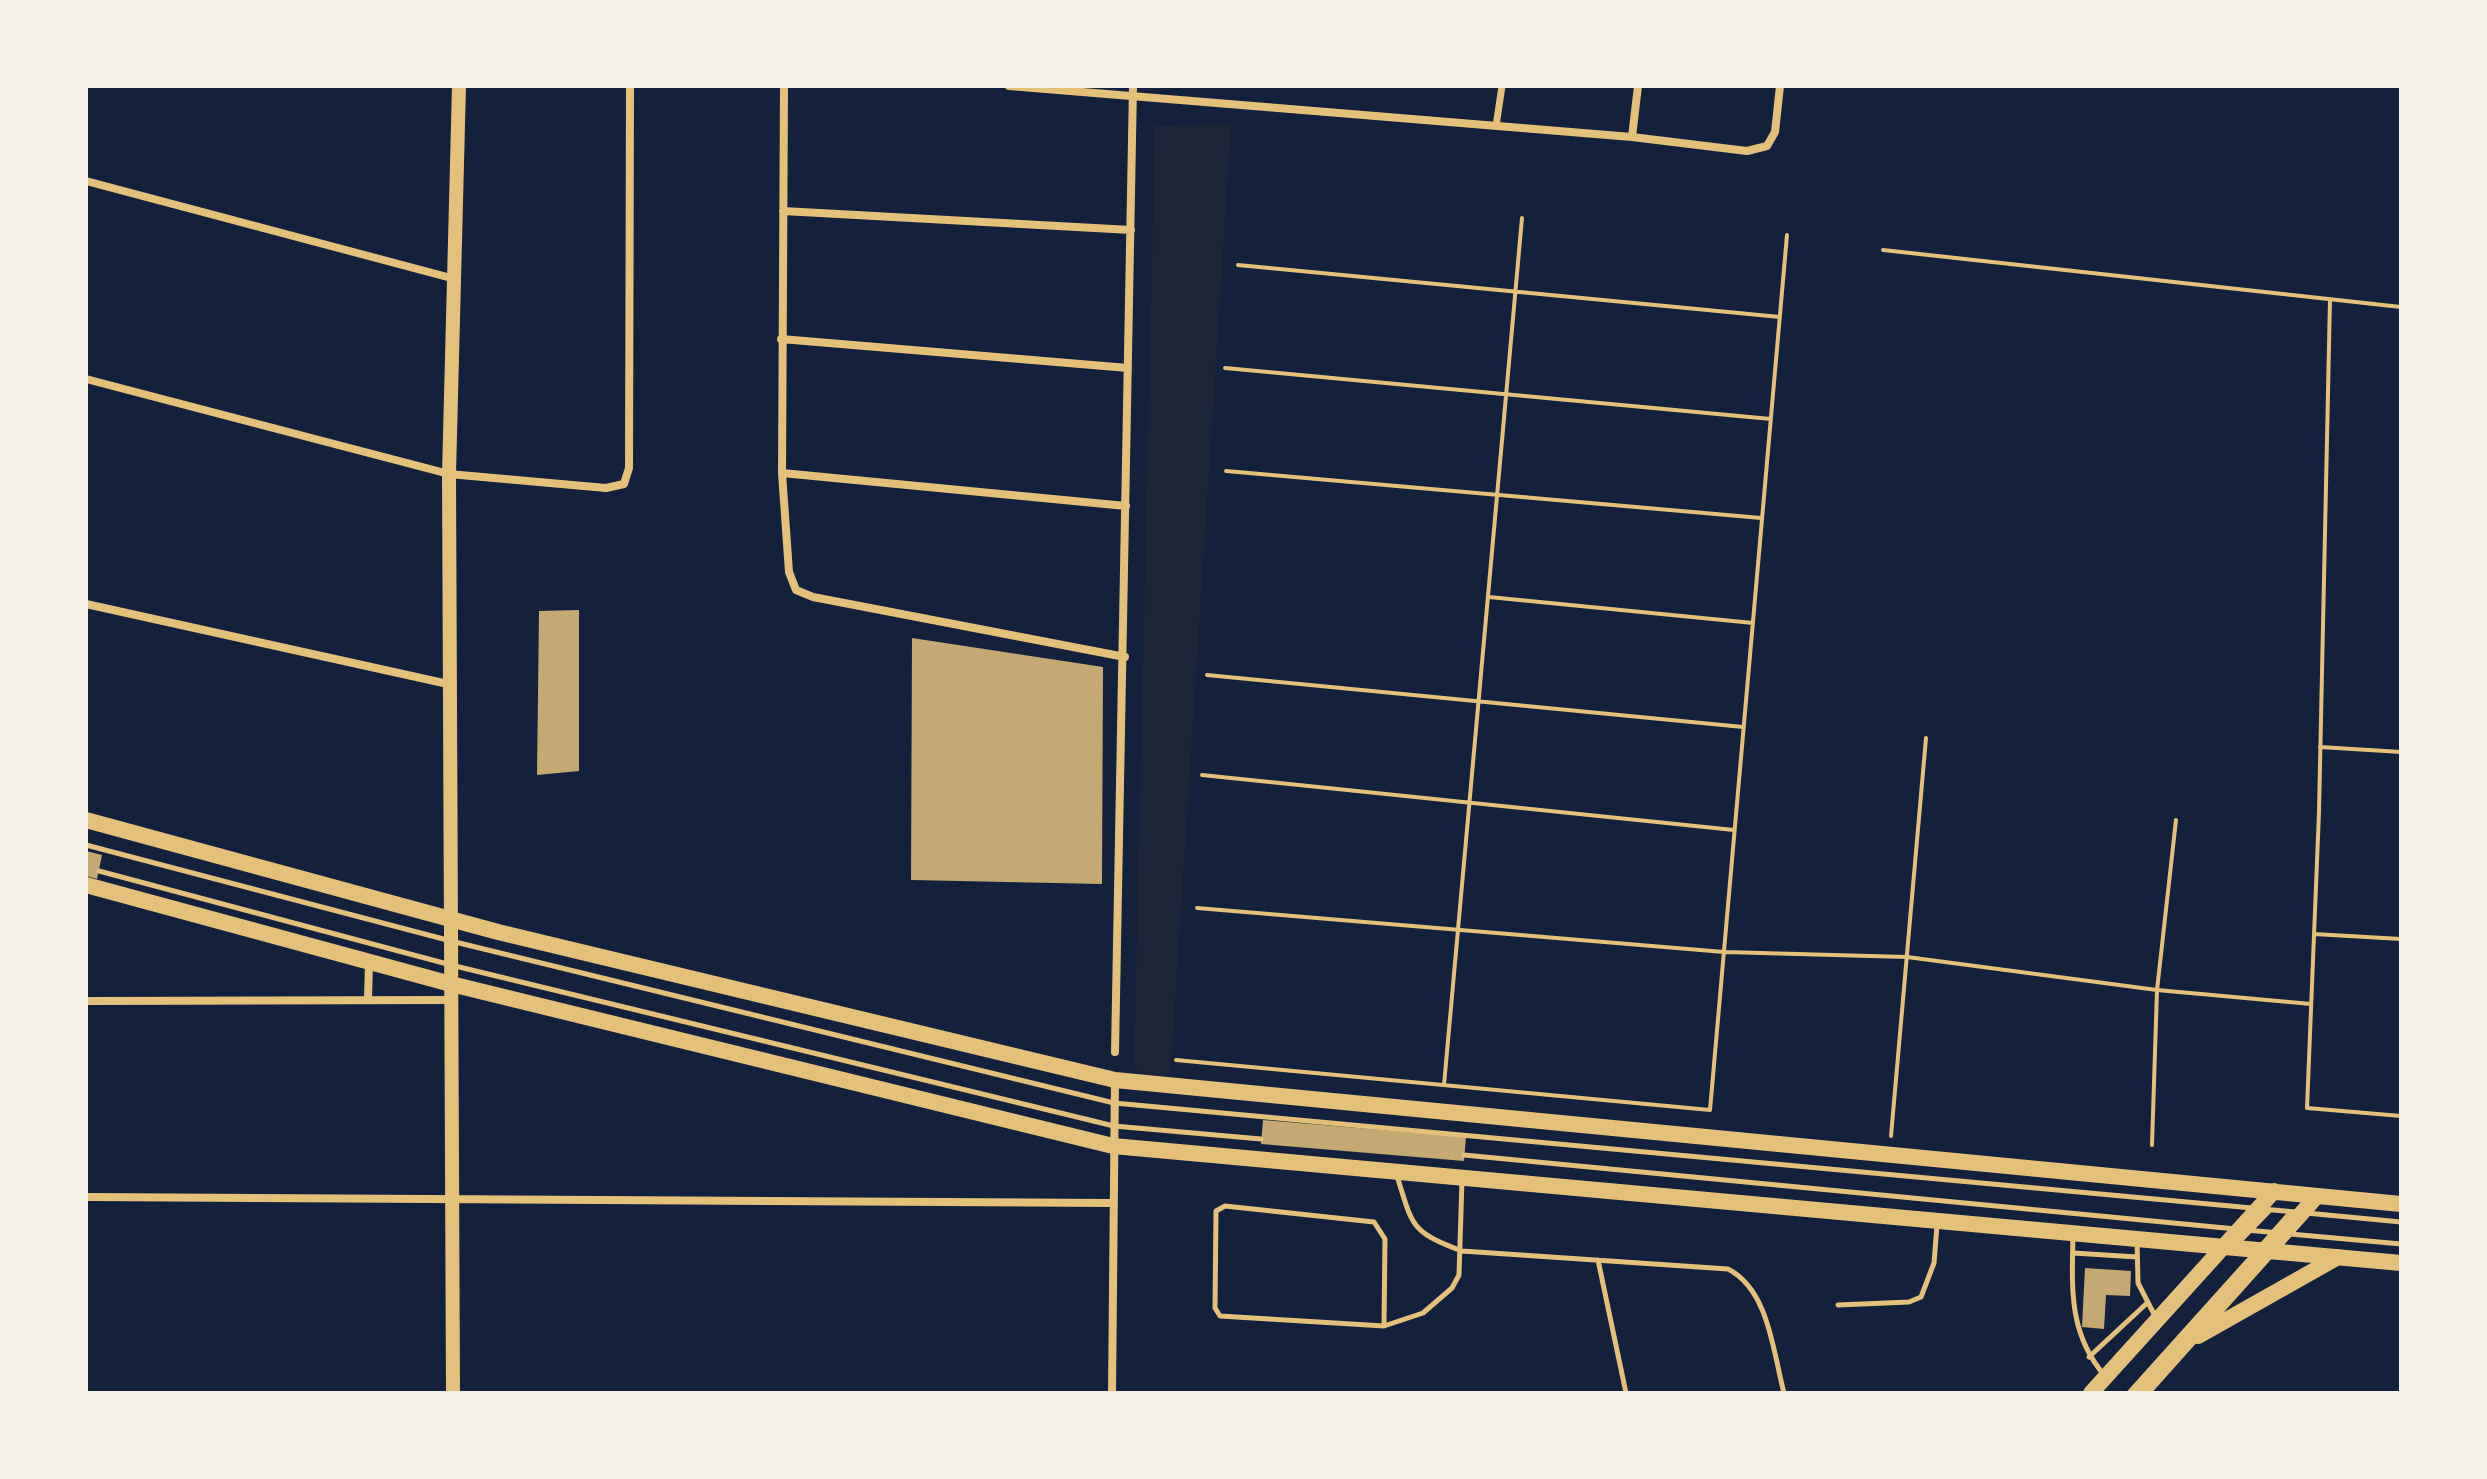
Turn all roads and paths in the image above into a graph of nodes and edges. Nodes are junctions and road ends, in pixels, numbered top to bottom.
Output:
1 (459, 86) edge
2 (630, 86) edge
3 (784, 86) edge
4 (1009, 86) edge
5 (1133, 86) edge
6 (1502, 86) edge
7 (1638, 86) edge
8 (1780, 86) edge
9 (1133, 96) junction
10 (1496, 126) junction
11 (1632, 137) junction
12 (86, 181) edge
13 (783, 211) junction
14 (1522, 218) dead end
15 (1131, 230) junction
16 (1787, 235) dead end
17 (1883, 250) dead end
18 (1238, 265) dead end
19 (455, 279) junction
20 (1516, 291) junction
21 (2330, 299) junction
22 (2401, 307) edge
23 (1780, 317) junction
24 (781, 339) junction
25 (1128, 368) junction
26 (1225, 368) dead end
27 (86, 379) edge
28 (1506, 394) junction
29 (1771, 419) junction
30 (1226, 471) dead end
31 (782, 473) junction
32 (449, 474) junction
33 (1498, 495) junction
34 (1126, 506) junction
35 (1762, 518) junction
36 (1489, 597) junction
37 (86, 604) edge
38 (1753, 623) junction
39 (1125, 657) junction
40 (1207, 675) dead end
41 (448, 684) junction
42 (1479, 701) junction
43 (1743, 727) junction
44 (1926, 738) dead end
45 (2320, 747) junction
46 (2401, 752) edge
47 (1202, 775) dead end
48 (1470, 803) junction
49 (86, 820) edge
50 (2176, 820) dead end
51 (1734, 830) junction
52 (86, 845) edge
53 (99, 871) dead end
54 (86, 885) edge
55 (1197, 908) dead end
56 (450, 919) junction
57 (1459, 930) junction
58 (2314, 934) junction
59 (2401, 939) edge
60 (451, 941) junction
61 (1724, 952) junction
62 (1907, 957) junction
63 (369, 961) junction
64 (451, 965) junction
65 (2157, 990) junction
66 (451, 992) junction
67 (368, 1000) junction
68 (86, 1001) edge
69 (2311, 1004) junction
70 (1115, 1052) dead end
71 (1176, 1060) dead end
72 (1115, 1078) junction
73 (1444, 1085) junction
74 (1114, 1103) junction
75 (2401, 1116) edge
76 (1114, 1126) junction
77 (1891, 1136) dead end
78 (1261, 1139) dead end
79 (2152, 1145) dead end
80 (1113, 1146) junction
81 (1464, 1155) dead end
82 (1396, 1171) junction
83 (1462, 1178) junction
84 (2274, 1191) junction
85 (2317, 1196) junction
86 (86, 1197) edge
87 (453, 1199) junction
88 (1113, 1203) junction
89 (2401, 1204) edge
90 (2265, 1209) junction
91 (2297, 1212) junction
92 (1938, 1221) junction
93 (2401, 1222) edge
94 (2245, 1230) junction
95 (2073, 1233) junction
96 (2279, 1233) junction
97 (2137, 1239) junction
98 (2401, 1244) edge
99 (2228, 1248) junction
100 (1462, 1251) junction
101 (2262, 1251) junction
102 (2073, 1253) junction
103 (2137, 1257) junction
104 (2338, 1257) junction
105 (1598, 1260) junction
106 (2401, 1263) edge
107 (2146, 1304) junction
108 (1838, 1305) dead end
109 (2157, 1320) junction
110 (1384, 1326) junction
111 (2186, 1342) junction
112 (2089, 1357) junction
113 (2103, 1385) edge
114 (453, 1393) edge
115 (1112, 1393) edge
116 (1626, 1393) edge
117 (1784, 1393) edge
118 (2091, 1393) edge
119 (2129, 1393) edge
120 (2141, 1393) edge

1 - 19 main road
2 - 32 street
3 - 13 street
4 - 9 street
5 - 9 street
6 - 10 street
7 - 11 street
8 - 11 street
9 - 10 street
9 - 15 street
10 - 11 street
12 - 19 street
13 - 15 street
13 - 24 street
14 - 20 path
15 - 25 street
16 - 23 path
17 - 21 path
18 - 20 path
19 - 32 main road
20 - 23 path
20 - 28 path
21 - 22 path
21 - 45 path
23 - 29 path
24 - 25 street
24 - 31 street
25 - 34 street
26 - 28 path
27 - 32 street
28 - 29 path
28 - 33 path
29 - 35 path
30 - 33 path
31 - 34 street
31 - 39 street
32 - 41 main road
33 - 35 path
33 - 36 path
34 - 39 street
35 - 38 path
36 - 38 path
36 - 42 path
37 - 41 street
38 - 43 path
39 - 70 street
40 - 42 path
41 - 56 main road
42 - 43 path
42 - 48 path
43 - 51 path
44 - 62 path
45 - 46 path
45 - 58 path
47 - 48 path
48 - 51 path
48 - 57 path
49 - 56 main road
50 - 65 path
51 - 61 path
52 - 60 lane
53 - 64 lane
54 - 63 main road
55 - 57 path
56 - 60 main road
56 - 72 main road
57 - 61 path
57 - 73 path
58 - 59 path
58 - 69 path
60 - 64 main road
60 - 74 lane
61 - 62 path
61 - 73 path
62 - 65 path
62 - 77 path
63 - 66 main road
63 - 67 street
64 - 66 main road
64 - 76 lane
65 - 69 path
65 - 79 path
66 - 67 street
66 - 80 main road
66 - 87 main road
67 - 68 street
69 - 75 path
71 - 73 path
72 - 74 street
72 - 84 main road
74 - 76 street
74 - 90 lane
76 - 78 lane
76 - 80 street
80 - 82 main road
80 - 88 street
81 - 94 lane
82 - 83 main road
82 - 100 lane
83 - 92 main road
83 - 100 lane
84 - 85 main road
84 - 90 main road
85 - 89 main road
85 - 91 main road
86 - 87 street
87 - 88 street
87 - 114 main road
88 - 115 street
90 - 91 lane
90 - 94 main road
91 - 93 lane
91 - 96 main road
92 - 95 main road
92 - 108 lane
94 - 96 lane
94 - 99 main road
95 - 97 main road
95 - 102 lane
96 - 98 lane
96 - 101 main road
97 - 99 main road
97 - 103 lane
99 - 101 main road
99 - 109 main road
99 - 113 lane
100 - 105 lane
100 - 110 lane
101 - 104 main road
101 - 111 main road
101 - 119 lane
102 - 103 lane
102 - 112 lane
103 - 107 lane
104 - 106 main road
104 - 111 main road
105 - 116 lane
105 - 117 lane
107 - 109 lane
107 - 112 lane
109 - 113 main road
110 - 110 lane
111 - 120 main road
112 - 113 lane
113 - 118 main road

